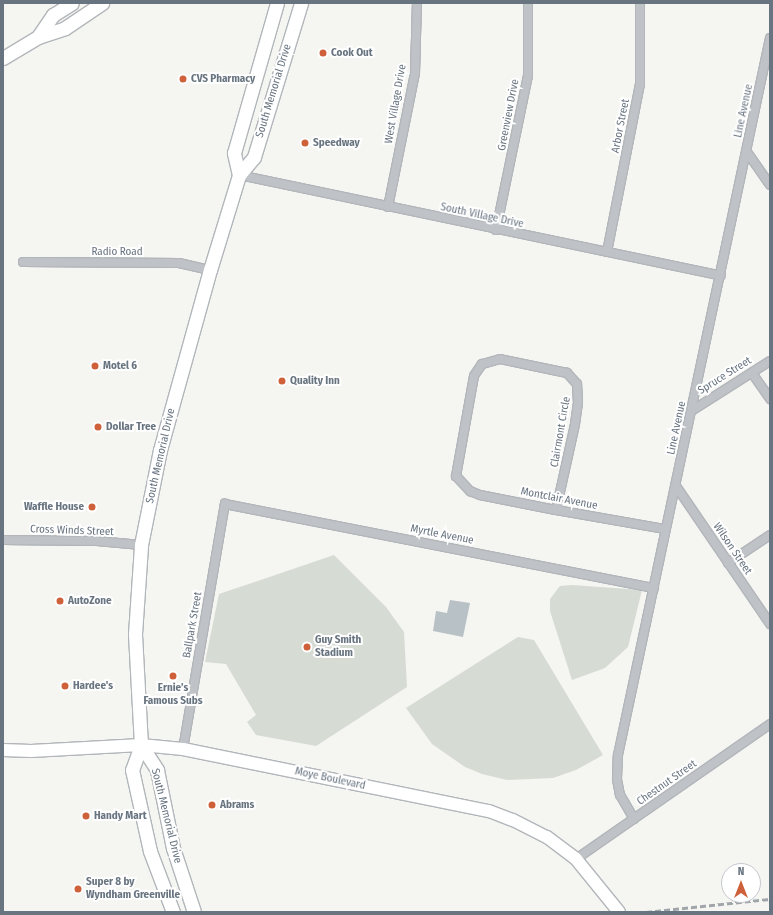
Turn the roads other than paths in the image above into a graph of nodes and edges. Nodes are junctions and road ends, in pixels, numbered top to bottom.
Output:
1 (72, 3) edge
2 (102, 3) edge
3 (277, 3) edge
4 (301, 3) edge
5 (417, 3) edge
6 (528, 3) edge
7 (640, 3) edge
8 (38, 37) junction
9 (770, 38) edge
10 (3, 58) edge
11 (747, 152) junction
12 (239, 175) junction
13 (770, 185) edge
14 (388, 207) junction
15 (496, 230) junction
16 (607, 252) junction
17 (23, 262) dead end
18 (210, 270) junction
19 (720, 276) junction
20 (770, 360) edge
21 (752, 373) junction
22 (770, 399) edge
23 (692, 410) junction
24 (456, 476) joint
25 (676, 486) junction
26 (225, 504) joint
27 (556, 510) junction
28 (665, 529) junction
29 (770, 534) edge
30 (3, 540) edge
31 (141, 545) junction
32 (728, 563) junction
33 (654, 588) junction
34 (770, 624) edge
35 (770, 724) edge
36 (141, 744) junction
37 (183, 749) junction
38 (3, 750) edge
39 (634, 819) junction
40 (576, 859) junction
41 (173, 912) edge
42 (194, 912) edge
43 (619, 912) edge

1 - 8 main road
2 - 8 main road
3 - 12 main road, South Memorial Drive
4 - 12 main road, South Memorial Drive
5 - 14 street, West Village Drive
6 - 15 street, Greenview Drive
7 - 16 street, Arbor Street
8 - 10 main road
9 - 11 street, Line Avenue
11 - 13 street
11 - 19 street, Line Avenue
12 - 14 street, South Village Drive
12 - 18 main road, South Memorial Drive
14 - 15 street, South Village Drive
15 - 16 street, South Village Drive
16 - 19 street, South Village Drive
17 - 18 street, Radio Road
18 - 31 main road, South Memorial Drive
19 - 23 street, Line Avenue
20 - 21 street, Spruce Street
21 - 22 street
21 - 23 street, Spruce Street
23 - 25 street, Line Avenue
24 - 27 street, Montclair Avenue
24 - 27 street, Clairmont Circle
25 - 28 street, Line Avenue
25 - 32 street, Wilson Street
26 - 33 street, Myrtle Avenue
26 - 37 street, Ballpark Street
27 - 28 street, Montclair Avenue
28 - 33 street, Line Avenue
29 - 32 street
30 - 31 street, Cross Winds Street
31 - 36 main road, South Memorial Drive
32 - 34 street, Wilson Street
33 - 39 street, Line Avenue
35 - 39 street, Chestnut Street
36 - 37 main road, Moye Boulevard
36 - 38 main road, Moye Boulevard
36 - 41 main road, South Memorial Drive
36 - 42 main road, South Memorial Drive
37 - 40 main road, Moye Boulevard
39 - 40 street, Chestnut Street
40 - 43 main road, Moye Boulevard

